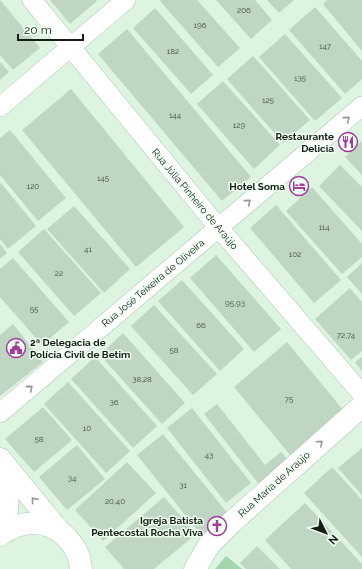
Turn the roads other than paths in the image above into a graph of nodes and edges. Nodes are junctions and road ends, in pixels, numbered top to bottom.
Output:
1 (32, 0) edge
2 (126, 0) edge
3 (71, 47) junction
4 (0, 106) edge
5 (362, 106) edge
6 (218, 227) junction
7 (362, 394) edge
8 (362, 406) edge
9 (0, 413) edge
10 (0, 460) edge
11 (0, 530) edge
12 (59, 530) junction
13 (0, 534) edge
14 (84, 565) edge
15 (194, 569) edge

1 - 3 street, Rua Júlia Pinheiro de Araújo
2 - 3 street
3 - 4 street
3 - 6 street, Rua Júlia Pinheiro de Araújo
6 -> 5 street, Rua José Teixeira de Oliveira
6 - 7 street, Rua Júlia Pinheiro de Araújo
9 -> 6 street, Rua José Teixeira de Oliveira
15 -> 8 main road, Rua Maria de Araújo
10 - 11 main road
12 -> 10 main road
12 - 13 main road
12 - 14 main road

